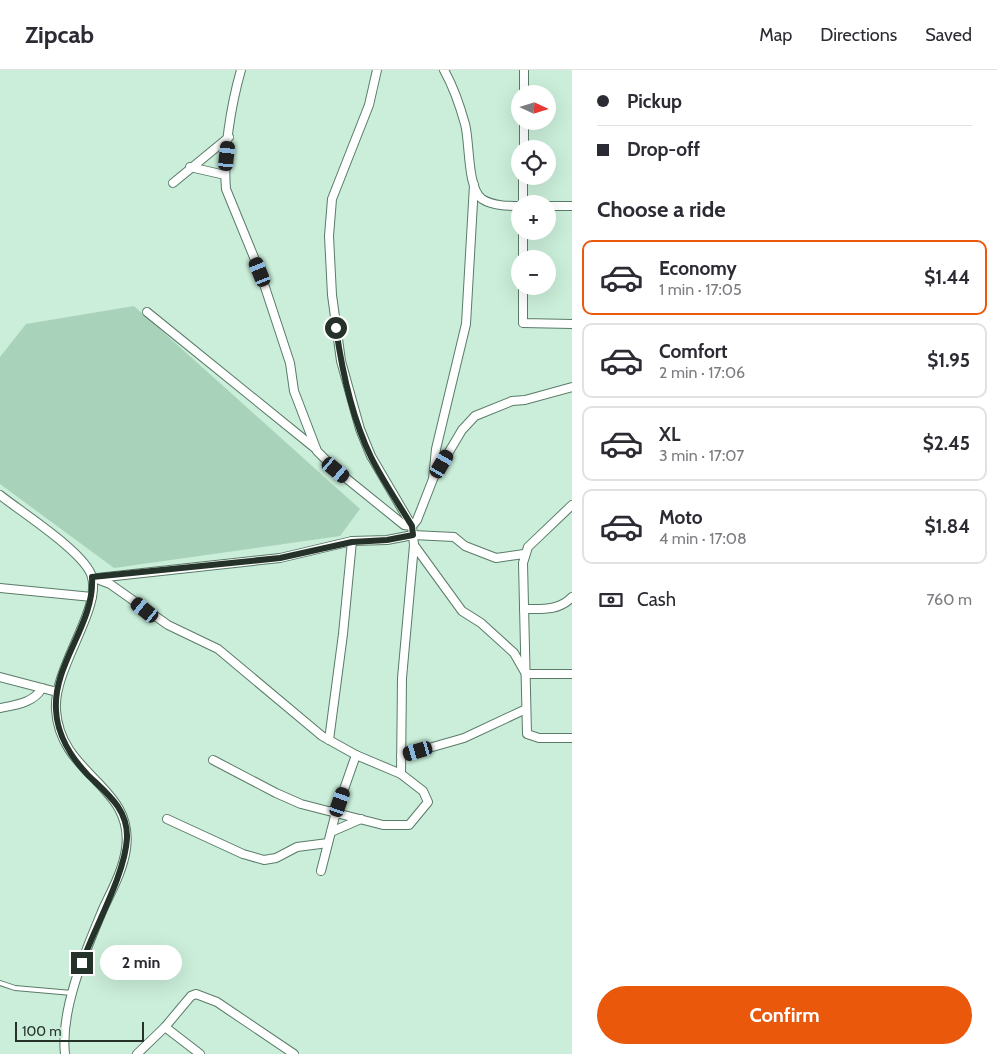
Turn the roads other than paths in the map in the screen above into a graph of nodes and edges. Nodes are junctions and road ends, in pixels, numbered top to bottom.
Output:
1 (242, 70) edge
2 (377, 70) edge
3 (444, 70) edge
4 (524, 70) edge
5 (524, 85) edge
6 (229, 136) junction
7 (190, 167) junction
8 (225, 175) junction
9 (172, 183) dead end
10 (474, 185) junction
11 (511, 205) edge
12 (556, 206) edge
13 (572, 206) edge
14 (523, 295) edge
15 (147, 312) dead end
16 (572, 324) edge
17 (572, 387) edge
18 (317, 451) junction
19 (433, 479) junction
20 (0, 495) edge
21 (572, 505) edge
22 (412, 526) junction
23 (413, 535) junction
24 (352, 542) junction
25 (414, 545) junction
26 (524, 554) junction
27 (95, 577) junction
28 (0, 588) edge
29 (92, 597) junction
30 (572, 597) edge
31 (524, 609) junction
32 (526, 674) junction
33 (572, 674) edge
34 (0, 677) edge
35 (42, 688) junction
36 (57, 692) junction
37 (0, 708) edge
38 (526, 709) junction
39 (572, 738) edge
40 (330, 740) junction
41 (356, 755) junction
42 (401, 756) junction
43 (214, 760) dead end
44 (401, 774) junction
45 (336, 812) junction
46 (167, 819) dead end
47 (361, 819) junction
48 (331, 832) junction
49 (328, 843) junction
50 (321, 871) dead end
51 (0, 983) edge
52 (73, 993) junction
53 (166, 1027) junction
54 (65, 1054) edge
55 (137, 1054) edge
56 (200, 1054) edge
57 (294, 1054) edge

1 - 6 street
2 - 22 street
3 - 10 street
4 - 5 street
6 - 7 street
6 - 8 street
7 - 8 street
7 - 9 street
8 - 18 street
10 - 11 street
10 - 19 street
12 - 13 street
14 - 16 street
15 - 18 street
17 - 19 street
18 - 22 street
19 - 22 street
20 - 27 street
21 - 26 street
22 - 23 street
23 - 24 street
23 - 25 street
23 - 26 street
24 - 27 street
24 - 40 street
25 - 32 street
25 - 42 street
26 - 31 street
27 - 29 street
27 - 40 street
28 - 29 street
29 - 36 street
30 - 31 street
31 - 32 street
32 - 33 street
32 - 38 street
34 - 35 street
35 - 36 street
35 - 37 street
36 - 52 street
38 - 39 street
38 - 42 street
40 - 41 street
41 - 44 street
41 - 45 street
42 - 44 street
43 - 45 street
44 - 47 street
45 - 47 street
45 - 48 street
46 - 49 street
47 - 48 street
48 - 49 street
49 - 50 street
51 - 52 lane
52 - 54 street
53 - 55 street
53 - 56 street
53 - 57 street

